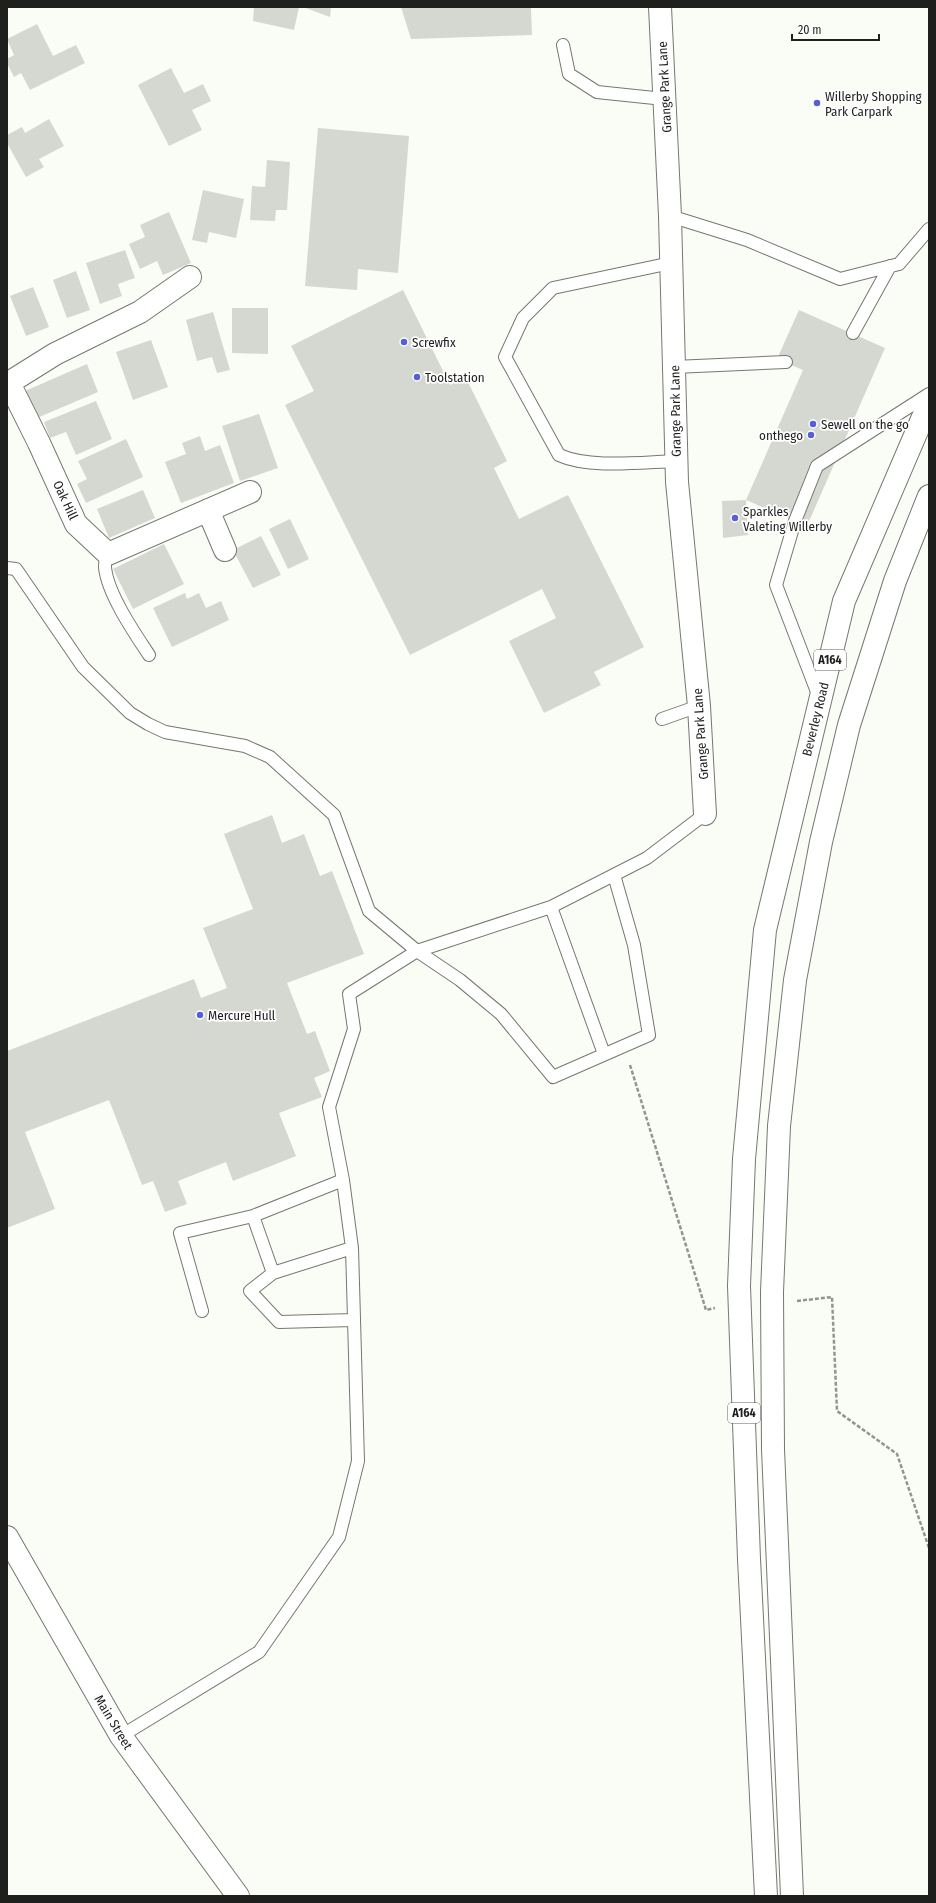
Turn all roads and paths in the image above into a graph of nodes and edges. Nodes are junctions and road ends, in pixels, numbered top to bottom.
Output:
1 (660, 7) edge
2 (563, 46) dead end
3 (664, 99) junction
4 (670, 216) junction
5 (929, 229) edge
6 (671, 263) junction
7 (890, 266) junction
8 (190, 277) dead end
9 (853, 333) dead end
10 (786, 362) dead end
11 (674, 367) junction
12 (8, 383) edge
13 (929, 394) edge
14 (929, 403) edge
15 (676, 461) junction
16 (250, 492) dead end
17 (929, 496) edge
18 (208, 510) junction
19 (225, 550) dead end
20 (106, 552) junction
21 (7, 568) edge
22 (149, 655) dead end
23 (820, 700) junction
24 (699, 706) junction
25 (662, 719) dead end
26 (706, 814) joint
27 (614, 875) junction
28 (551, 907) junction
29 (417, 951) junction
30 (624, 1046) junction
31 (604, 1054) junction
32 (343, 1180) junction
33 (253, 1216) junction
34 (352, 1248) junction
35 (273, 1273) junction
36 (772, 1303) junction
37 (706, 1310) dead end
38 (202, 1311) dead end
39 (354, 1320) junction
40 (7, 1536) edge
41 (929, 1548) edge
42 (120, 1736) junction
43 (238, 1896) edge
44 (766, 1896) edge
45 (792, 1896) edge

1 - 3 main road, Grange Park Lane
2 - 3 lane
3 - 4 main road, Grange Park Lane
4 - 6 main road, Grange Park Lane
4 - 7 lane
5 - 7 lane
6 - 11 main road, Grange Park Lane
6 - 15 lane
7 - 9 lane
8 - 12 main road, Oak Hill
10 - 11 lane
11 - 15 main road, Grange Park Lane
12 - 20 main road, Oak Hill
13 - 23 lane
14 - 23 main road, Beverley Road / A164
15 - 24 main road, Grange Park Lane
16 - 18 main road
17 - 36 main road, A164
18 - 19 main road
18 - 20 main road
20 - 22 lane
21 - 29 lane
23 - 44 main road, Beverley Road / A164
24 - 25 lane
24 - 26 main road, Grange Park Lane
26 - 27 lane
27 - 28 lane
27 - 30 lane
28 - 29 lane
28 - 31 lane
29 - 31 lane
29 - 32 lane
30 - 31 lane
30 - 37 path
32 - 33 lane
32 - 34 lane
33 - 35 lane
33 - 38 lane
34 - 35 lane
34 - 39 lane
35 - 39 lane
36 - 41 path
36 - 45 main road, A164
39 - 42 lane
40 - 42 main road, Main Street
42 - 43 main road, Main Street

